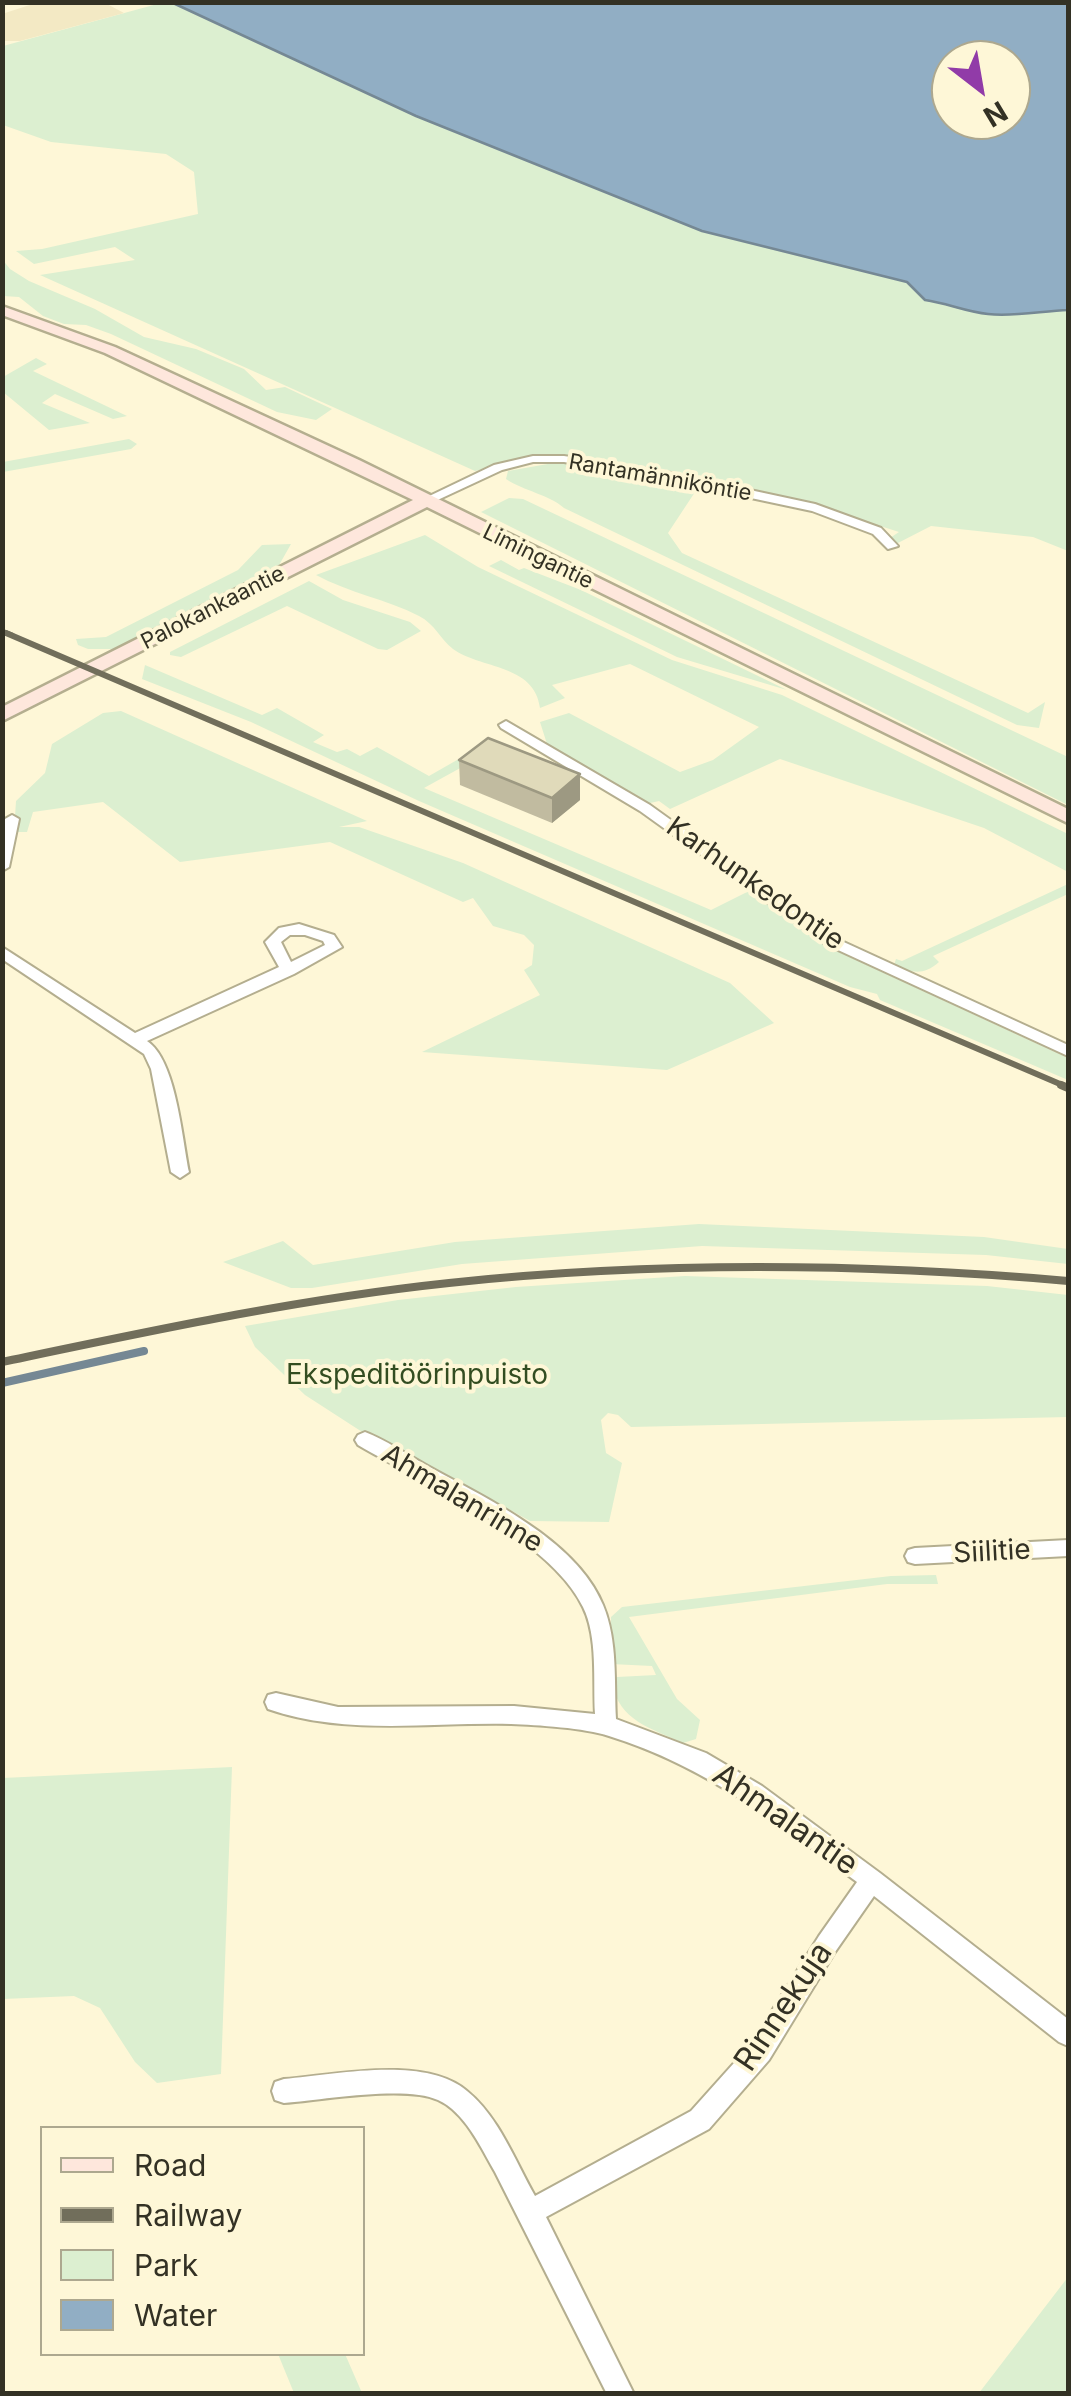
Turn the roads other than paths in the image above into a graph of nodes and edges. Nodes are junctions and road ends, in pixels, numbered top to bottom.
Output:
1 (2, 310) edge
2 (424, 501) junction
3 (892, 546) dead end
4 (2, 716) edge
5 (506, 725) dead end
6 (1068, 817) edge
7 (12, 819) dead end
8 (2, 867) edge
9 (2, 952) edge
10 (288, 970) dead end
11 (136, 1040) junction
12 (1068, 1051) edge
13 (180, 1172) dead end
14 (365, 1440) dead end
15 (1068, 1548) edge
16 (915, 1556) dead end
17 (276, 1702) dead end
18 (606, 1725) junction
19 (872, 1880) junction
20 (1068, 2034) edge
21 (284, 2091) dead end
22 (530, 2212) junction
23 (621, 2394) edge

1 - 2 main road, Limingantie
2 - 3 street, Rantamänniköntie
2 - 4 main road, Palokankaantie
2 - 6 main road, Limingantie
5 - 12 street, Karhunkedontie
7 - 8 street
9 - 11 street
10 - 11 street
11 - 13 street
14 - 18 street, Ahmalanrinne
15 - 16 street, Siilitie
17 - 18 street, Ahmalantie
18 - 19 street, Ahmalantie
19 - 20 street, Ahmalantie
19 - 22 street, Rinnekuja
21 - 22 street
22 - 23 street

